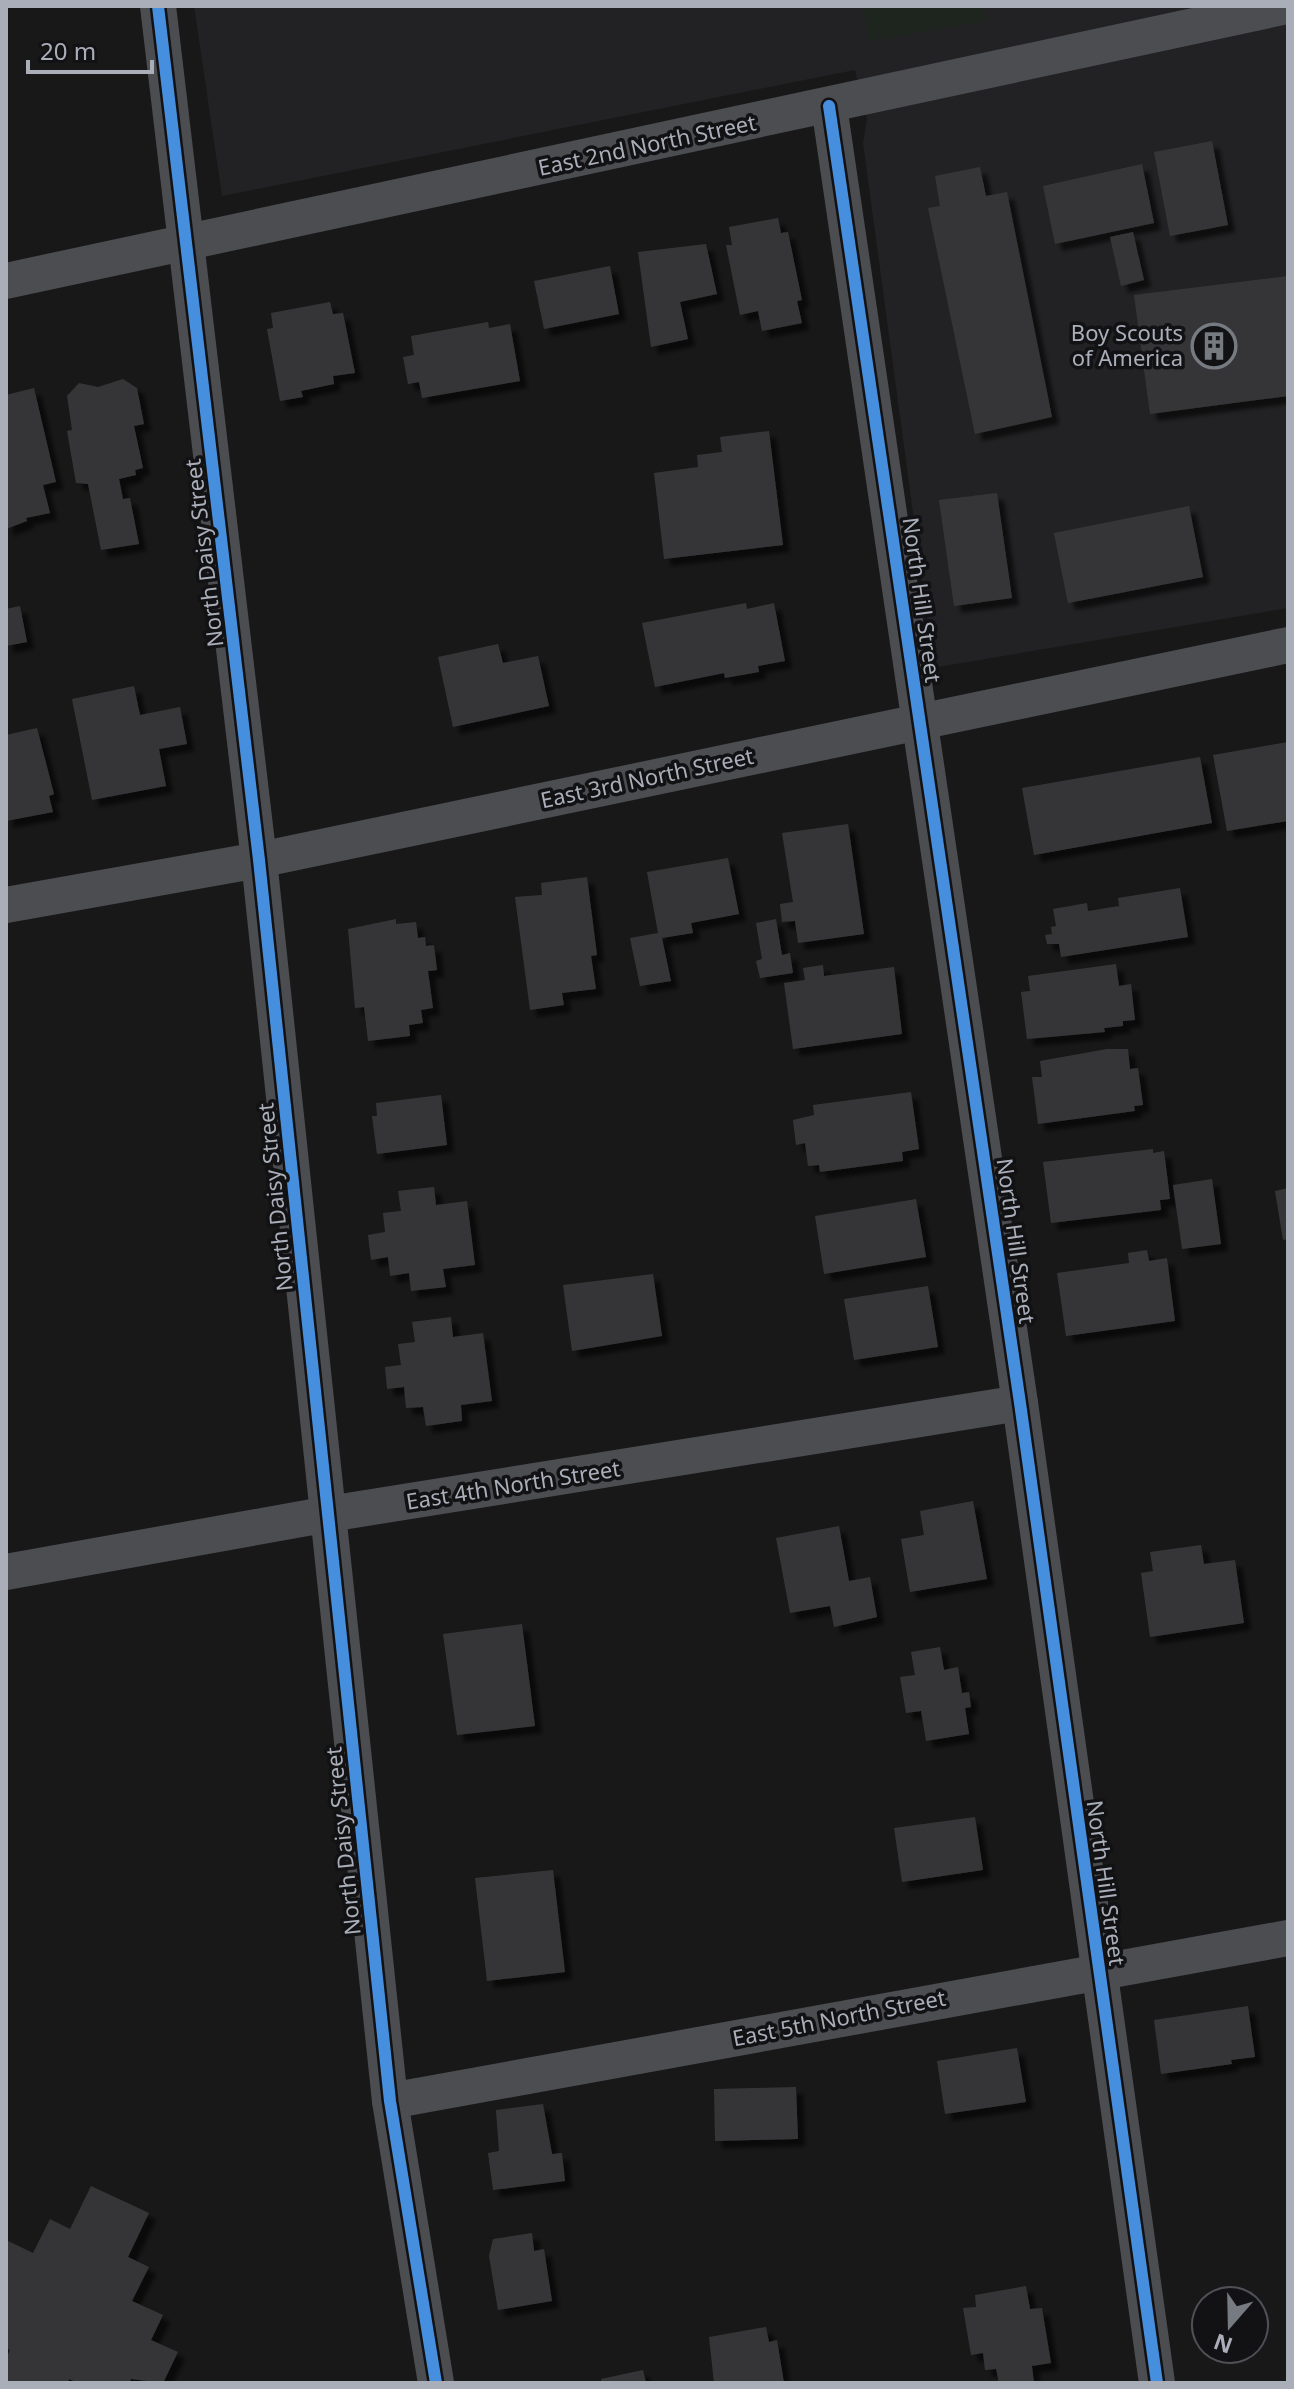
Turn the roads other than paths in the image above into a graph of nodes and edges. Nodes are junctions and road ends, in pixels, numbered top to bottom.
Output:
1 (158, 6) edge
2 (1287, 6) edge
3 (829, 106) junction
4 (188, 244) junction
5 (6, 281) edge
6 (1288, 645) edge
7 (919, 720) junction
8 (259, 860) junction
9 (6, 905) edge
10 (1020, 1403) junction
11 (329, 1514) junction
12 (6, 1572) edge
13 (1288, 1938) edge
14 (1098, 1970) junction
15 (390, 2101) junction
16 (436, 2383) edge
17 (1157, 2383) edge

1 - 4 street, North Daisy Street
2 - 3 street, East 2nd North Street
3 - 4 street, East 2nd North Street
3 - 7 street, North Hill Street
4 - 5 street, East 2nd North Street
4 - 8 street, North Daisy Street
6 - 7 street, East 3rd North Street
7 - 8 street, East 3rd North Street
7 - 10 street, North Hill Street
8 - 9 street, East 3rd North Street
8 - 11 street, North Daisy Street
10 - 11 street, East 4th North Street
10 - 14 street, North Hill Street
11 - 12 street, East 4th North Street
11 - 15 street, North Daisy Street
13 - 14 street, East 5th North Street
14 - 15 street, East 5th North Street
14 - 17 street, North Hill Street
15 - 16 street, North Daisy Street

